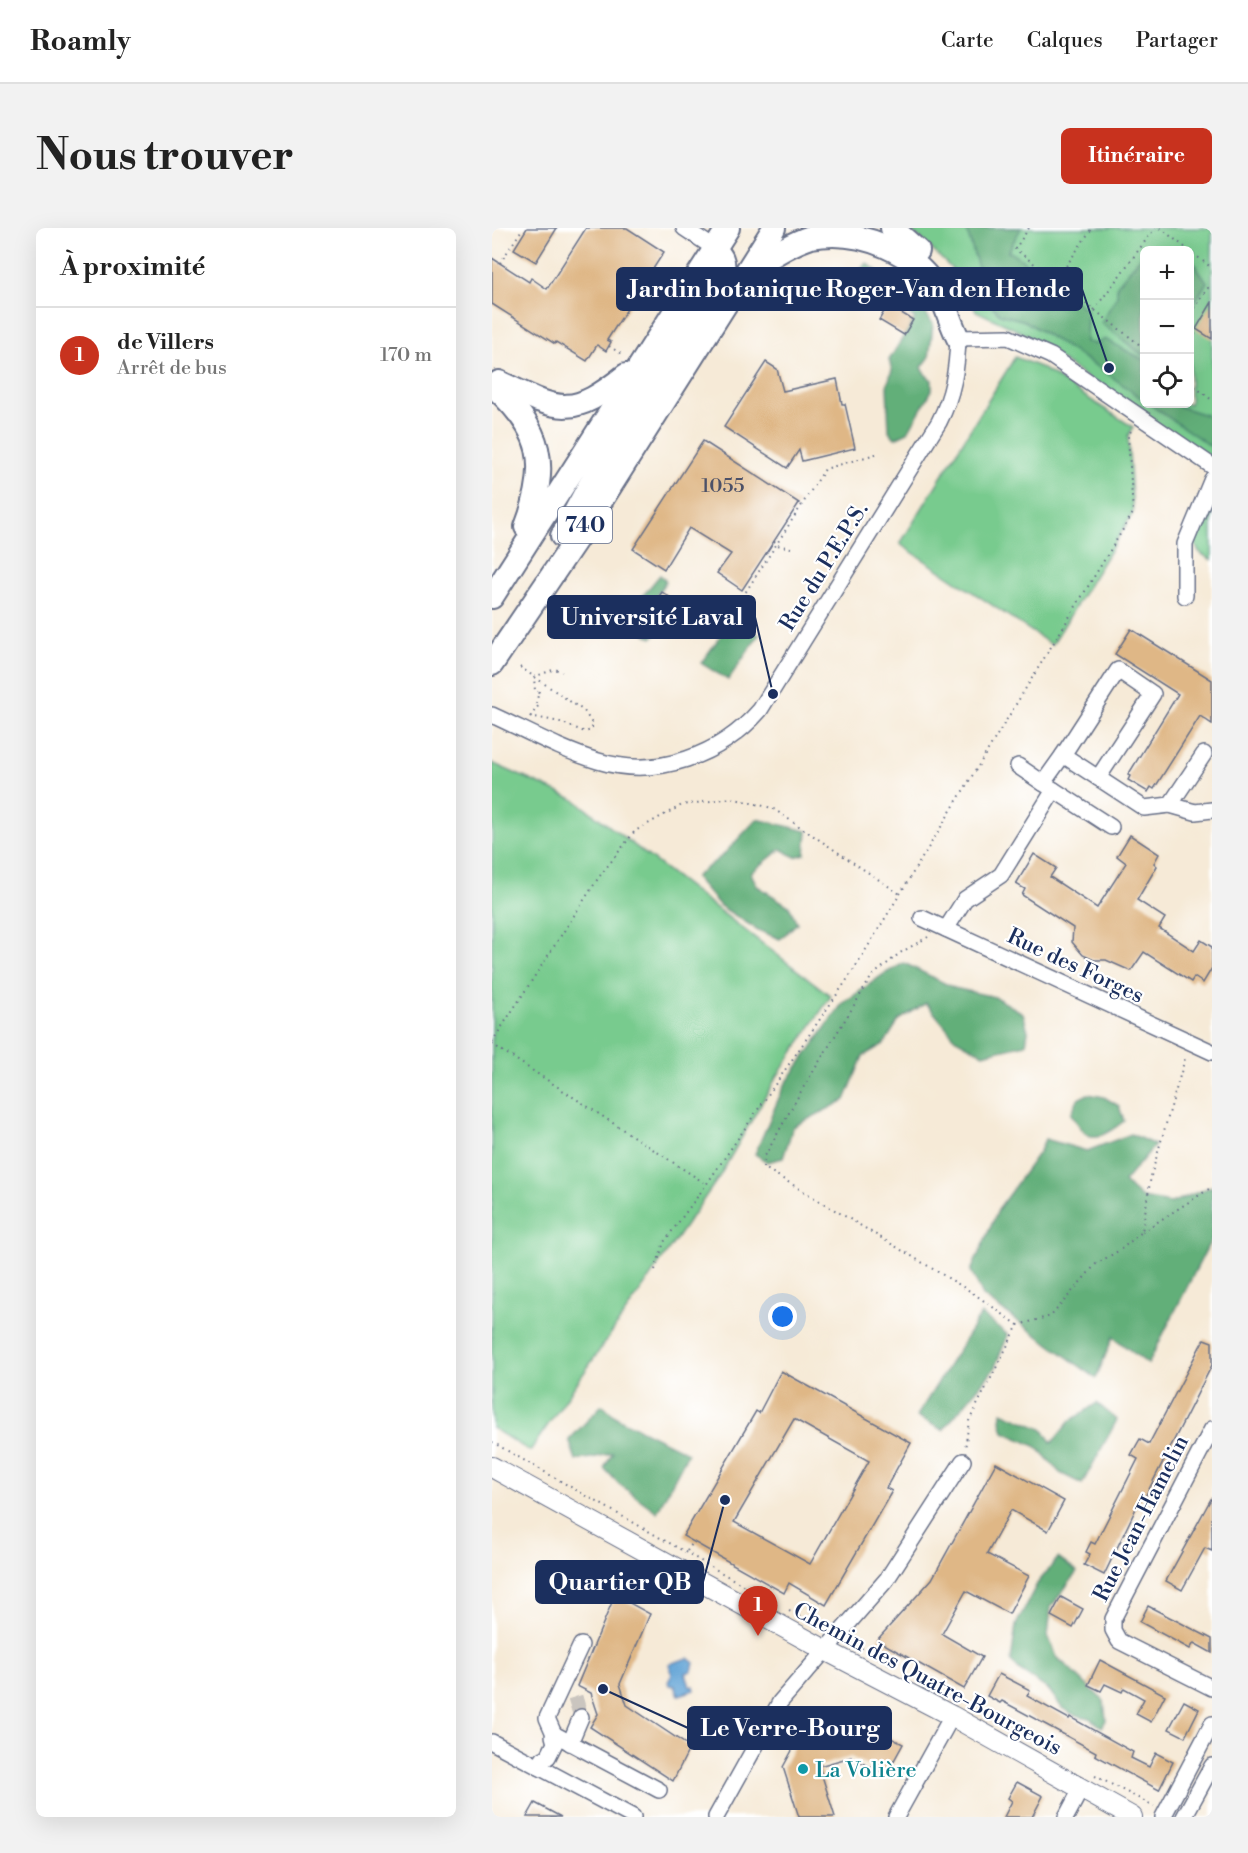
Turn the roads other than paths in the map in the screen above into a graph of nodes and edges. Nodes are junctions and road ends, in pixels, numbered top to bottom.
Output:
1 (684, 228) edge
2 (728, 228) edge
3 (774, 228) edge
4 (892, 228) edge
5 (714, 248) junction
6 (746, 271) junction
7 (958, 338) junction
8 (632, 359) junction
9 (492, 378) edge
10 (492, 384) edge
11 (1212, 466) edge
12 (1212, 479) edge
13 (495, 591) edge
14 (1185, 596) dead end
15 (495, 661) edge
16 (492, 715) edge
17 (1204, 754) dead end
18 (1063, 755) junction
19 (1018, 766) dead end
20 (1098, 778) junction
21 (1048, 787) junction
22 (1170, 805) junction
23 (1212, 810) edge
24 (1112, 827) dead end
25 (922, 918) dead end
26 (945, 929) junction
27 (1212, 1052) edge
28 (1212, 1429) edge
29 (963, 1461) road end
30 (492, 1462) edge
31 (492, 1467) edge
32 (511, 1476) junction
33 (581, 1645) dead end
34 (825, 1650) junction
35 (1212, 1688) edge
36 (560, 1691) junction
37 (575, 1697) dead end
38 (952, 1716) junction
39 (581, 1718) tunnel mouth
40 (1212, 1724) edge
41 (553, 1735) junction
42 (492, 1742) edge
43 (570, 1743) junction
44 (541, 1763) junction
45 (1212, 1766) edge
46 (1081, 1789) junction
47 (659, 1790) dead end
48 (633, 1817) edge
49 (716, 1817) edge
50 (896, 1817) edge
51 (1066, 1817) edge
52 (1132, 1817) edge
53 (1163, 1817) edge
54 (1184, 1817) edge

1 - 5 street
2 - 5 highway, 740
3 - 6 highway, 740
4 - 7 highway
5 - 8 highway, 740
5 - 15 highway
6 - 7 highway
6 - 15 highway, 740
7 - 11 street
7 - 16 street, Rue du P.E.P.S.
8 - 9 highway
8 - 13 highway, 740
10 - 13 highway
12 - 14 street
17 - 22 street
18 - 20 street
18 - 20 street
18 - 21 street
19 - 21 street
20 - 22 street
21 - 24 street
21 - 26 street
22 - 23 street
25 - 26 street, Rue des Forges
26 - 27 street, Rue des Forges
28 - 35 street, Rue Jean-Hamelin
29 - 34 street
30 - 32 main road, Chemin des Quatre-Bourgeois
31 - 32 main road, Chemin des Quatre-Bourgeois
32 - 34 main road, Chemin des Quatre-Bourgeois
33 - 36 street
34 - 38 main road, Chemin des Quatre-Bourgeois
34 - 49 street
36 - 37 street
36 - 41 street
38 - 46 main road, Chemin des Quatre-Bourgeois
38 - 50 street
39 - 43 street
40 - 53 street
41 - 43 street
41 - 44 street
42 - 44 street
43 - 47 street
44 - 48 street
45 - 54 street
46 - 51 street
46 - 52 main road, Chemin des Quatre-Bourgeois

